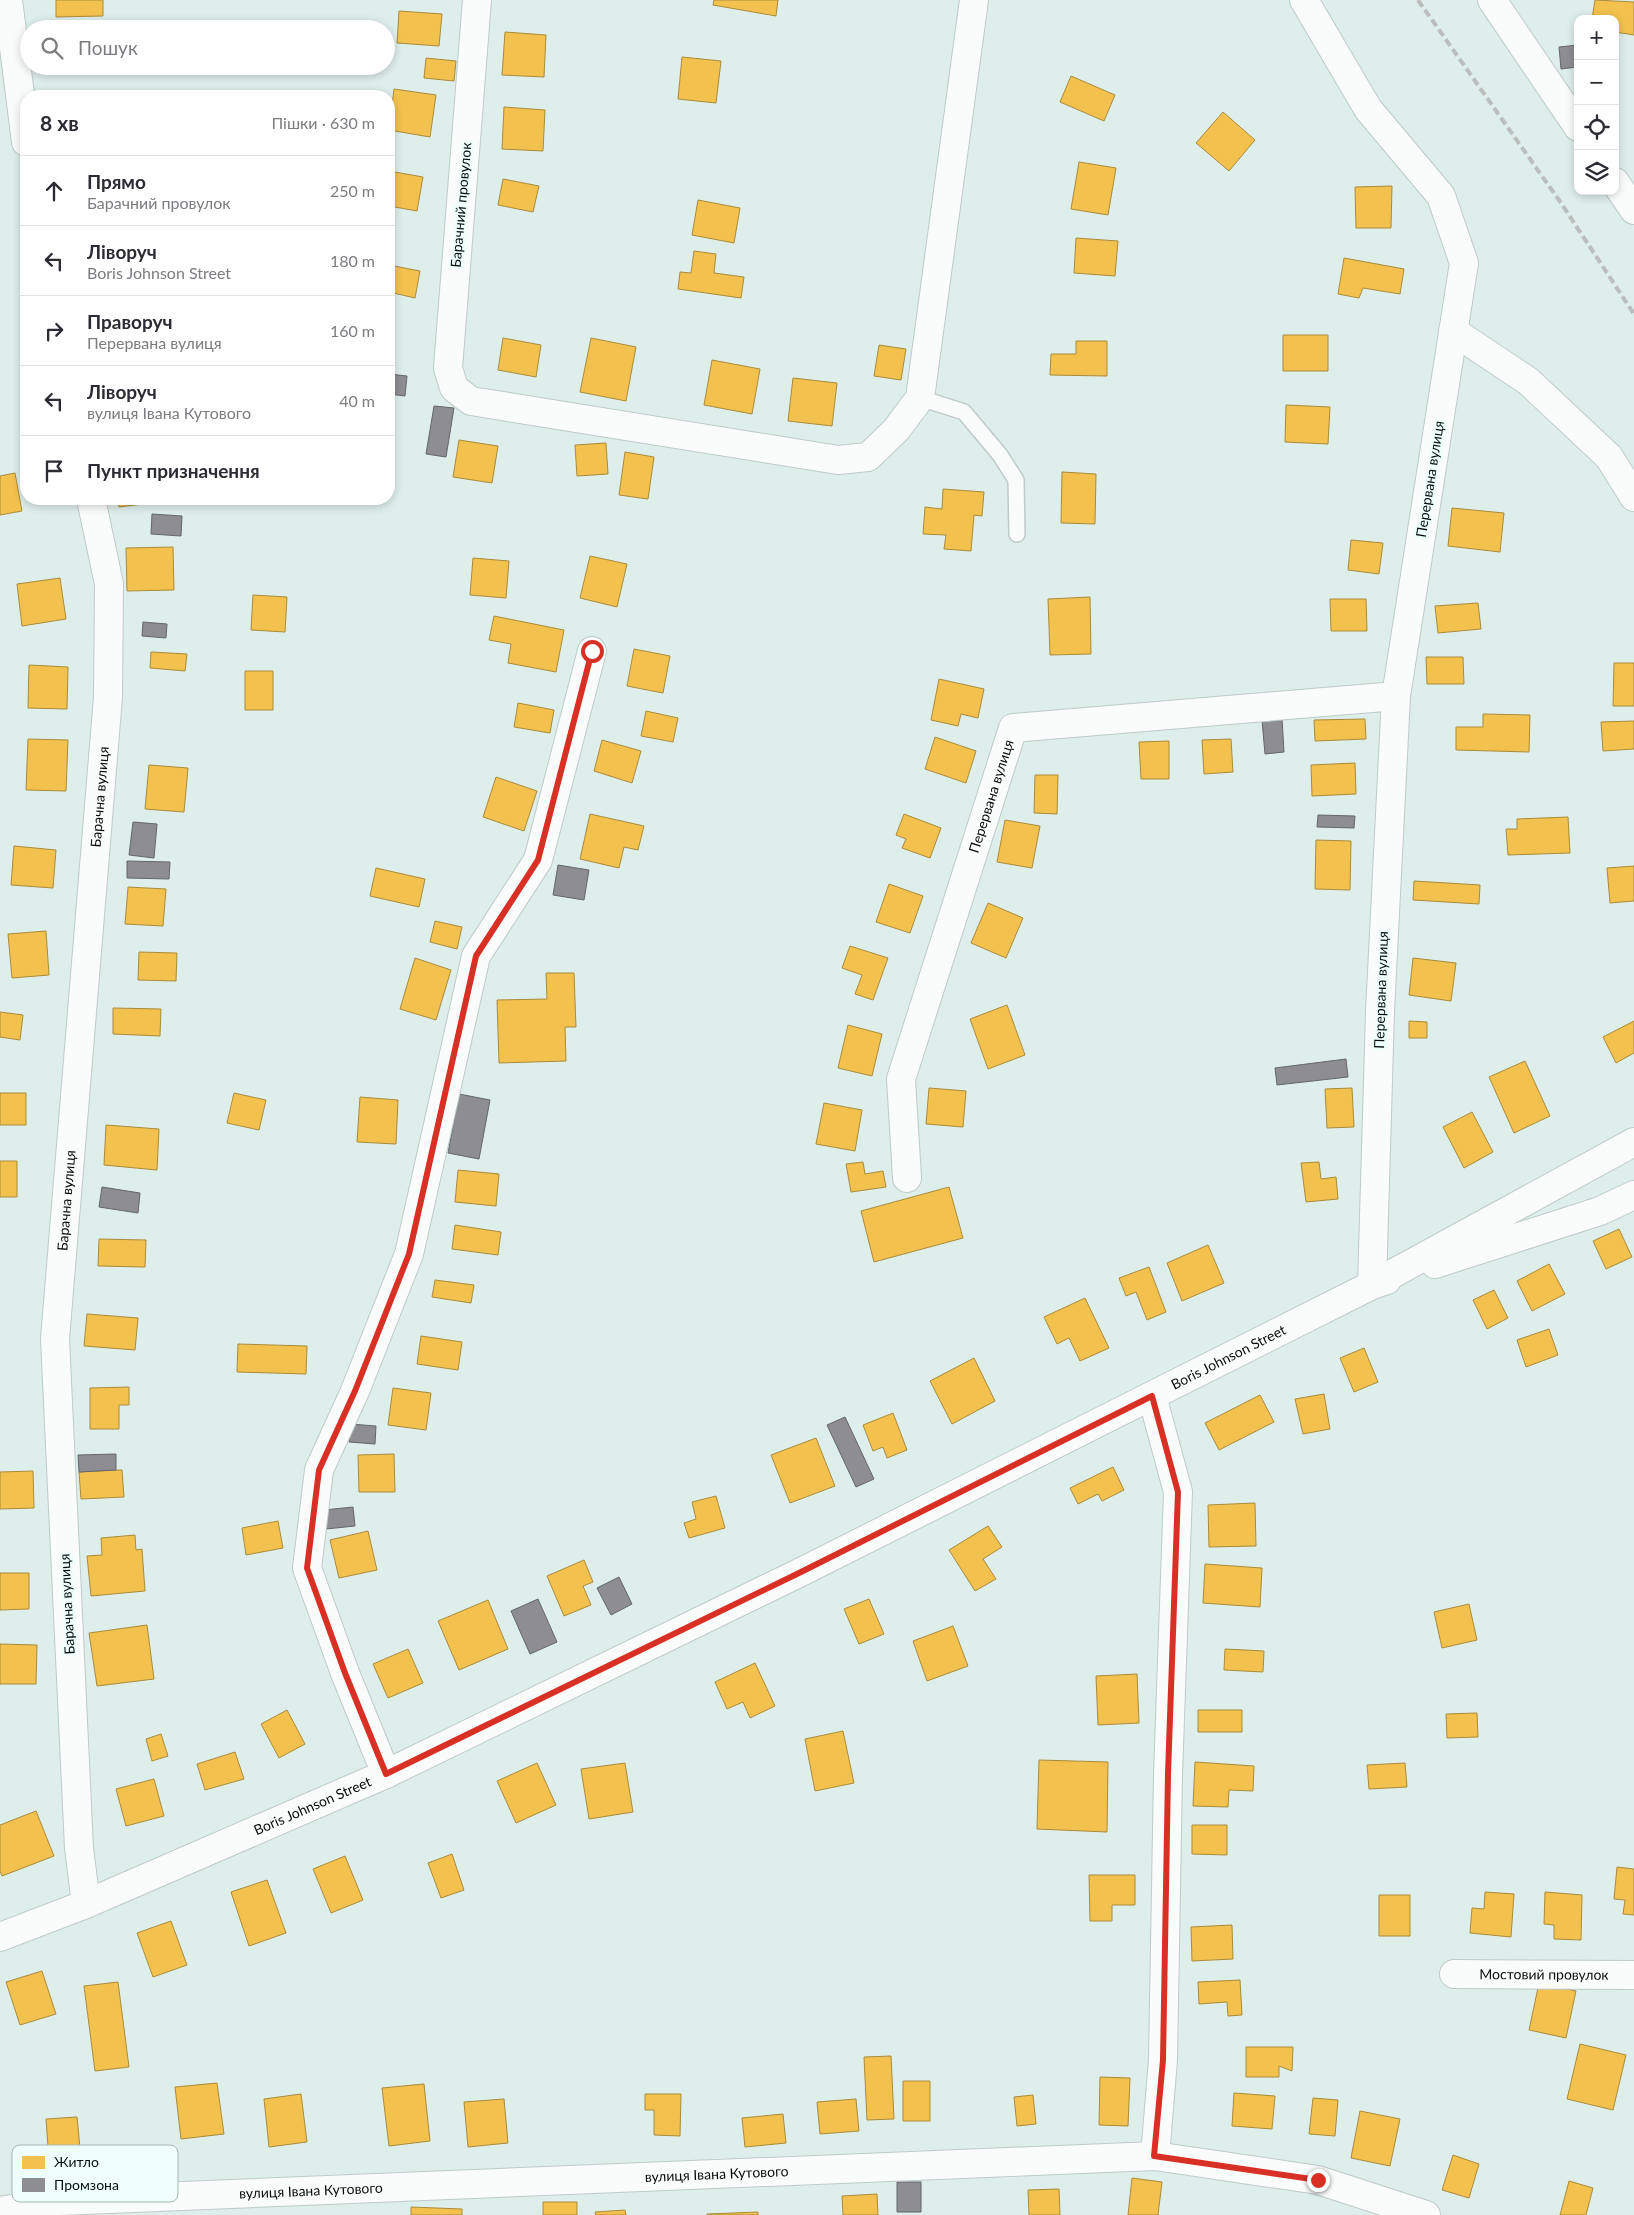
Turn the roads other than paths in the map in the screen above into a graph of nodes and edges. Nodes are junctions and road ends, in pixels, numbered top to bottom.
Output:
1 (8, 0) edge
2 (477, 0) edge
3 (974, 0) edge
4 (1304, 0) edge
5 (1495, 2) edge
6 (20, 95) edge
7 (1574, 121) edge
8 (1619, 188) edge
9 (1634, 210) edge
10 (1453, 331) junction
11 (920, 398) junction
12 (1634, 497) edge
13 (92, 505) edge
14 (1017, 534) dead end
15 (592, 651) dead end
16 (1396, 696) junction
17 (1634, 1142) edge
18 (907, 1178) dead end
19 (1634, 1195) edge
20 (1372, 1285) junction
21 (1152, 1396) junction
22 (386, 1774) junction
23 (86, 1904) junction
24 (0, 1938) edge
25 (1454, 1974) dead end
26 (1634, 1975) edge
27 (1154, 2156) junction
28 (178, 2195) edge
29 (48, 2202) edge
30 (0, 2210) edge
31 (1426, 2215) edge

1 - 6 street
2 - 11 street, Барачний провулок
3 - 11 street
4 - 10 street, Перервана вулиця
5 - 7 street
8 - 9 street
10 - 12 street
10 - 16 street, Перервана вулиця
11 - 14 lane
13 - 23 street, Барачна вулиця
15 - 22 street
16 - 18 street, Перервана вулиця
16 - 20 street, Перервана вулиця
17 - 20 street, Boris Johnson Street
19 - 20 street
20 - 21 street, Boris Johnson Street
21 - 22 street, Boris Johnson Street
21 - 27 street
22 - 23 street, Boris Johnson Street
23 - 24 street, Boris Johnson Street
25 - 26 street, Мостовий провулок
27 - 28 street, вулиця Івана Кутового
27 - 31 street, вулиця Івана Кутового
29 - 30 street, вулиця Івана Кутового

